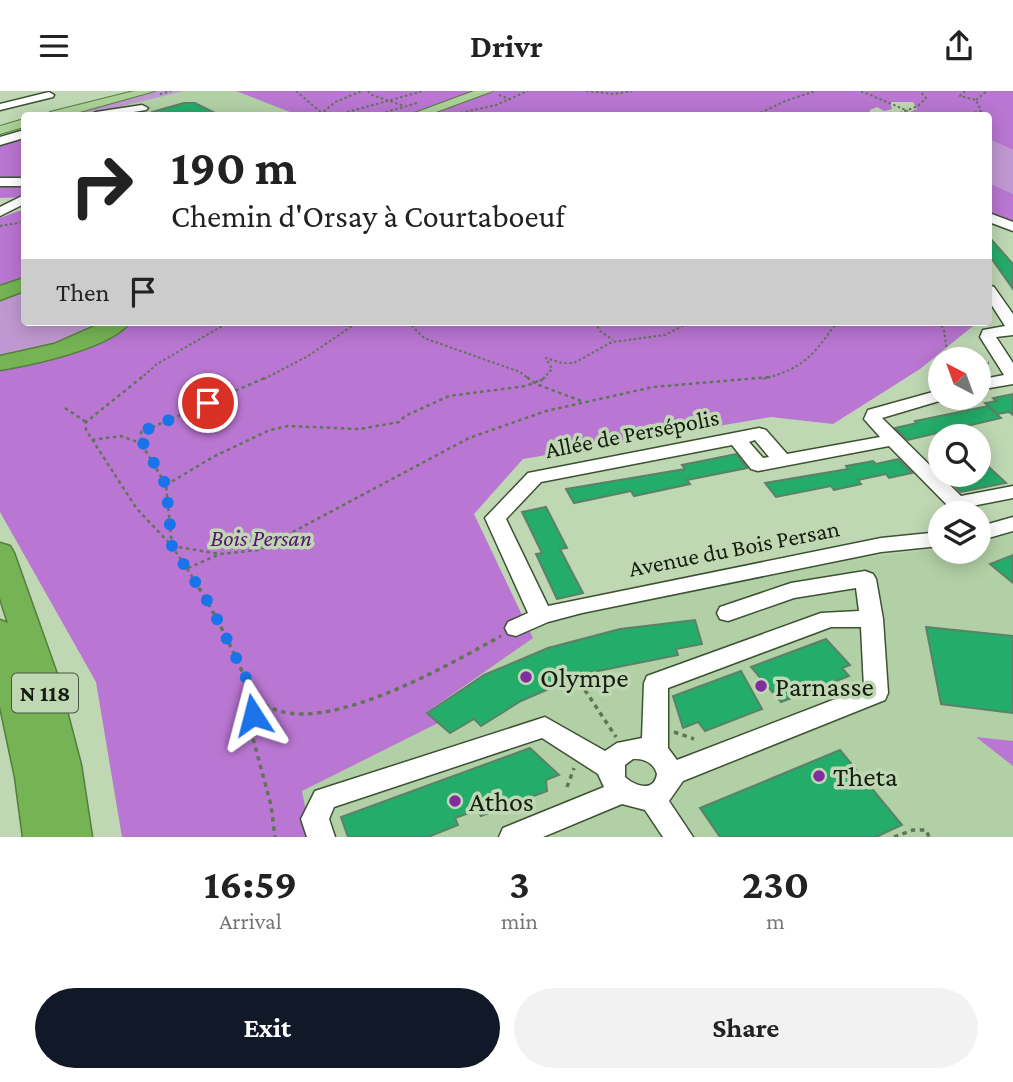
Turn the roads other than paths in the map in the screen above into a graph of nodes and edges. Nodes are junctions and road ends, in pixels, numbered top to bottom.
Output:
1 (144, 91) edge
2 (492, 93) edge
3 (49, 95) dead end
4 (0, 107) edge
5 (142, 108) dead end
6 (66, 112) edge
7 (116, 112) edge
8 (426, 112) edge
9 (0, 114) edge
10 (21, 126) edge
11 (21, 127) edge
12 (21, 128) edge
13 (0, 130) edge
14 (0, 141) edge
15 (0, 182) edge
16 (21, 182) edge
17 (21, 201) edge
18 (0, 212) edge
19 (992, 218) edge
20 (1013, 227) edge
21 (21, 266) edge
22 (0, 275) edge
23 (21, 283) edge
24 (0, 293) edge
25 (992, 295) edge
26 (111, 326) edge
27 (1013, 328) edge
28 (0, 363) edge
29 (1013, 377) edge
30 (991, 382) edge
31 (928, 398) edge
32 (893, 440) junction
33 (1013, 492) edge
34 (955, 501) edge
35 (984, 501) edge
36 (1013, 524) edge
37 (991, 529) edge
38 (928, 540) edge
39 (0, 553) edge
40 (728, 613) dead end
41 (541, 616) junction
42 (872, 619) junction
43 (516, 628) road end
44 (0, 632) edge
45 (655, 752) junction
46 (671, 774) junction
47 (616, 780) junction
48 (652, 797) junction
49 (42, 837) edge
50 (74, 837) edge
51 (321, 837) edge
52 (513, 837) edge
53 (678, 837) edge

1 - 6 main road
2 - 8 main road
3 - 4 street
5 - 7 street
9 - 10 street
11 - 13 main road
12 - 14 street
15 - 16 street
17 - 18 street
19 - 20 street
21 - 22 highway
23 - 24 highway
25 - 27 street
26 - 28 highway
27 - 29 street
29 - 30 street
31 - 32 street
32 - 34 street
32 - 41 street, Allée de Persépolis
33 - 35 street
36 - 37 street
38 - 41 street, Avenue du Bois Persan
39 - 50 highway, N 118
40 - 42 street
41 - 43 street, Avenue du Bois Persan
42 - 45 street
42 - 46 street
44 - 49 highway, N 118
45 - 46 street
45 - 47 street
46 - 48 street
47 - 48 street
47 - 51 street
47 - 52 street
48 - 53 street

